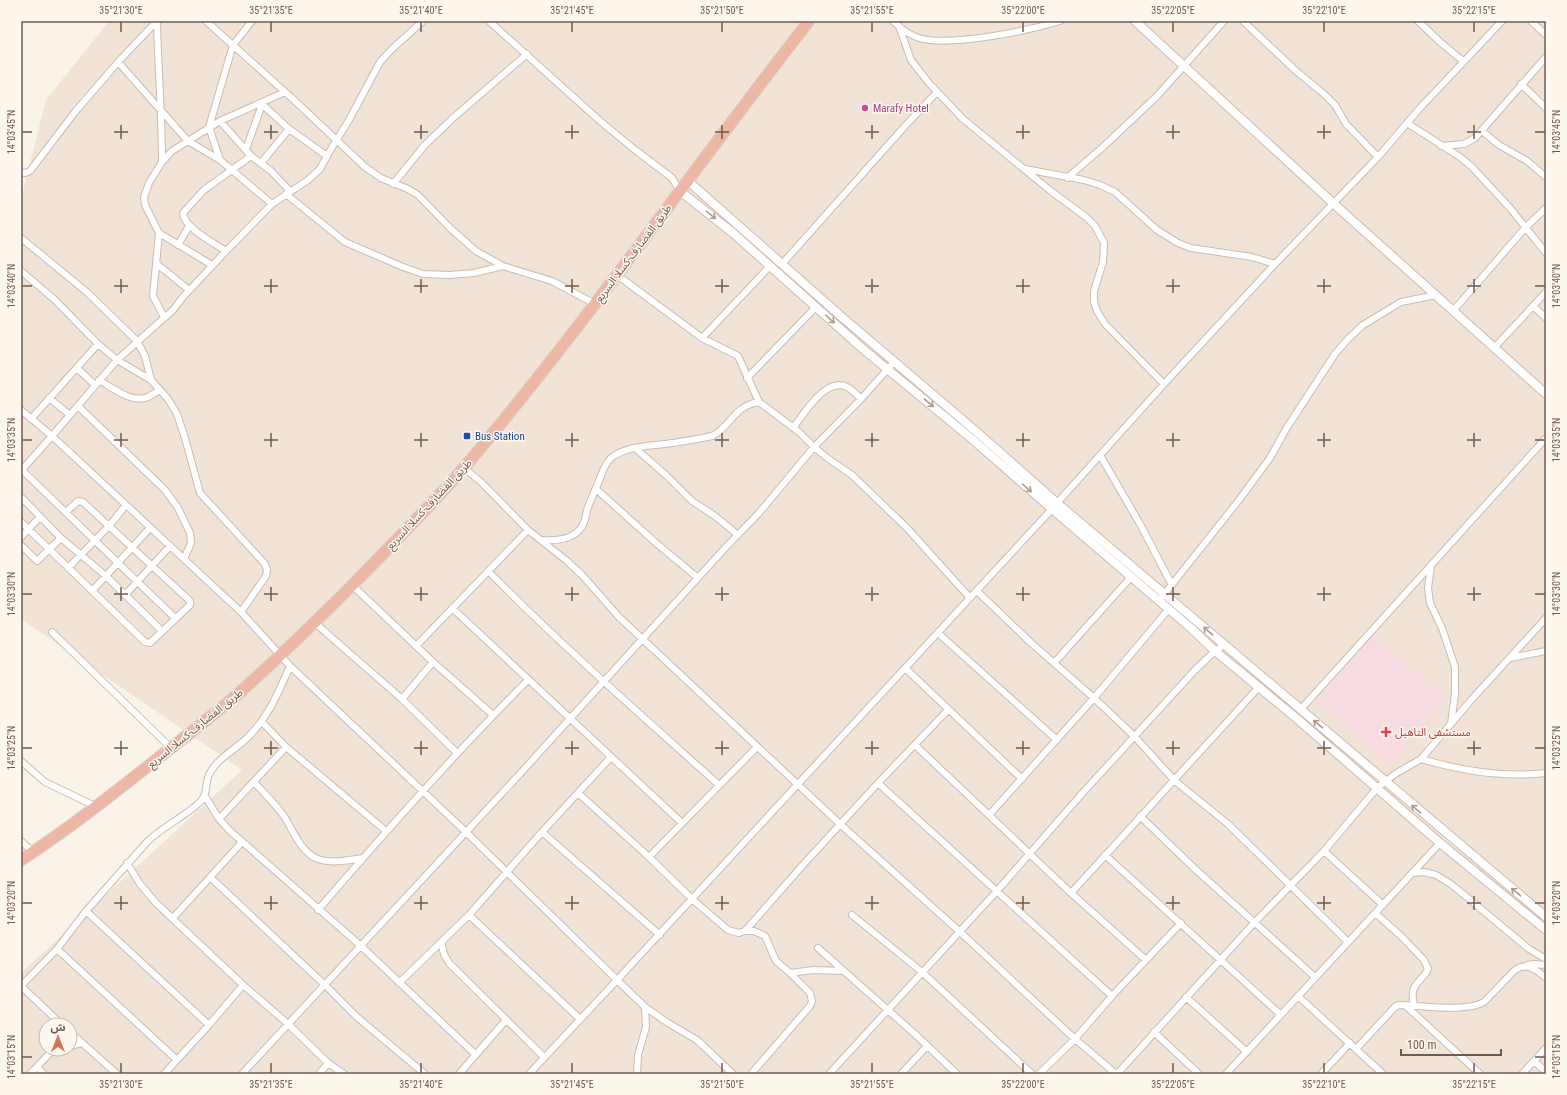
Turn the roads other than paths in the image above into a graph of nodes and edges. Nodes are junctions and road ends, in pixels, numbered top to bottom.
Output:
1 (157, 21) edge
2 (206, 21) edge
3 (252, 21) edge
4 (423, 21) edge
5 (489, 21) edge
6 (809, 21) edge
7 (893, 21) edge
8 (1060, 21) edge
9 (1135, 21) edge
10 (1224, 21) edge
11 (1243, 21) edge
12 (1418, 21) edge
13 (1502, 21) edge
14 (1531, 21) edge
15 (899, 26) junction
16 (1546, 35) edge
17 (233, 45) junction
18 (526, 54) junction
19 (1546, 57) edge
20 (1463, 61) junction
21 (118, 62) junction
22 (1183, 66) junction
23 (1521, 84) junction
24 (285, 92) junction
25 (937, 92) junction
26 (263, 103) junction
27 (1546, 108) edge
28 (162, 111) junction
29 (220, 121) junction
30 (1407, 123) junction
31 (209, 127) junction
32 (289, 129) junction
33 (1482, 131) junction
34 (336, 140) junction
35 (188, 141) junction
36 (1441, 146) junction
37 (246, 149) junction
38 (251, 156) junction
39 (327, 156) junction
40 (1378, 157) junction
41 (220, 160) junction
42 (162, 162) junction
43 (261, 163) junction
44 (1023, 169) junction
45 (231, 170) junction
46 (21, 172) edge
47 (1546, 177) edge
48 (672, 178) junction
49 (1067, 178) junction
50 (688, 180) junction
51 (394, 184) junction
52 (680, 191) junction
53 (288, 192) junction
54 (272, 204) junction
55 (1334, 204) junction
56 (1546, 208) edge
57 (189, 226) junction
58 (1525, 228) junction
59 (159, 233) junction
60 (21, 238) edge
61 (178, 244) junction
62 (226, 251) junction
63 (1546, 253) edge
64 (157, 264) junction
65 (782, 264) junction
66 (1275, 264) junction
67 (212, 265) junction
68 (503, 266) junction
69 (770, 266) junction
70 (21, 271) edge
71 (617, 275) junction
72 (189, 290) junction
73 (1546, 292) edge
74 (1436, 295) junction
75 (595, 304) junction
76 (1533, 306) junction
77 (816, 307) junction
78 (1453, 310) junction
79 (164, 317) junction
80 (1546, 318) edge
81 (702, 338) junction
82 (137, 341) junction
83 (98, 344) junction
84 (1494, 348) junction
85 (117, 360) junction
86 (894, 362) junction
87 (76, 368) junction
88 (887, 369) junction
89 (747, 378) junction
90 (151, 380) junction
91 (97, 383) junction
92 (1164, 384) junction
93 (159, 390) junction
94 (1546, 394) edge
95 (49, 398) junction
96 (861, 399) junction
97 (759, 402) junction
98 (78, 406) junction
99 (21, 410) edge
100 (70, 415) junction
101 (31, 419) junction
102 (793, 428) junction
103 (52, 436) junction
104 (1546, 438) edge
105 (635, 448) junction
106 (814, 448) junction
107 (1100, 455) junction
108 (464, 468) junction
109 (21, 470) edge
110 (596, 489) junction
111 (21, 497) edge
112 (1057, 503) junction
113 (126, 505) junction
114 (1052, 510) junction
115 (66, 512) junction
116 (40, 518) junction
117 (21, 522) edge
118 (109, 526) junction
119 (150, 528) junction
120 (29, 530) junction
121 (528, 530) junction
122 (738, 535) junction
123 (21, 537) edge
124 (61, 538) junction
125 (95, 540) junction
126 (541, 540) junction
127 (21, 545) edge
128 (170, 546) junction
129 (132, 547) junction
130 (49, 550) junction
131 (81, 556) junction
132 (184, 559) junction
133 (118, 563) junction
134 (1432, 565) junction
135 (152, 566) junction
136 (68, 568) junction
137 (488, 571) junction
138 (106, 576) junction
139 (1130, 577) junction
140 (698, 578) junction
141 (138, 582) junction
142 (1172, 585) junction
143 (352, 586) junction
144 (92, 591) junction
145 (977, 591) junction
146 (1165, 594) junction
147 (125, 595) junction
148 (970, 598) junction
149 (1158, 601) junction
150 (452, 608) junction
151 (1168, 610) junction
152 (241, 612) junction
153 (175, 618) junction
154 (1546, 618) edge
155 (315, 622) junction
156 (162, 631) junction
157 (52, 632) dead end
158 (938, 633) junction
159 (642, 640) junction
160 (1224, 645) junction
161 (416, 646) junction
162 (1215, 651) junction
163 (1546, 651) edge
164 (280, 655) junction
165 (1510, 658) junction
166 (433, 662) junction
167 (1054, 663) junction
168 (290, 666) junction
169 (905, 668) junction
170 (528, 680) junction
171 (604, 680) junction
172 (1259, 687) junction
173 (1094, 698) junction
174 (402, 699) junction
175 (1301, 709) junction
176 (948, 710) junction
177 (493, 715) junction
178 (570, 718) junction
179 (262, 722) junction
180 (1451, 724) junction
181 (1134, 736) junction
182 (1057, 740) junction
183 (915, 745) junction
184 (758, 746) junction
185 (286, 747) junction
186 (171, 748) junction
187 (457, 753) junction
188 (611, 757) junction
189 (1421, 759) junction
190 (21, 761) edge
191 (1546, 773) edge
192 (1022, 779) junction
193 (1175, 781) junction
194 (1385, 781) junction
195 (254, 782) junction
196 (878, 783) junction
197 (719, 785) junction
198 (799, 785) junction
199 (1377, 788) junction
200 (422, 791) junction
201 (578, 793) junction
202 (205, 796) junction
203 (97, 807) junction
204 (989, 815) junction
205 (1140, 816) junction
206 (219, 818) junction
207 (682, 823) junction
208 (840, 824) junction
209 (386, 831) junction
210 (466, 832) junction
211 (542, 832) junction
212 (21, 841) edge
213 (242, 842) junction
214 (1440, 843) junction
215 (1324, 851) junction
216 (33, 852) junction
217 (1030, 854) junction
218 (1105, 855) junction
219 (649, 857) junction
220 (363, 858) junction
221 (21, 860) edge
222 (127, 863) junction
223 (506, 872) junction
224 (1412, 873) junction
225 (210, 877) junction
226 (1290, 886) junction
227 (997, 891) junction
228 (1072, 893) junction
229 (693, 900) junction
230 (1383, 905) junction
231 (318, 910) junction
232 (86, 911) junction
233 (1375, 913) junction
234 (469, 915) junction
235 (852, 915) dead end
236 (1546, 917) edge
237 (173, 918) junction
238 (1181, 923) junction
239 (1254, 923) junction
240 (1546, 930) edge
241 (746, 931) junction
242 (959, 931) junction
243 (660, 935) junction
244 (441, 942) junction
245 (1348, 942) junction
246 (360, 946) junction
247 (818, 948) dead end
248 (57, 949) junction
249 (1546, 959) edge
250 (1146, 960) junction
251 (1220, 960) junction
252 (1546, 965) edge
253 (1521, 966) junction
254 (844, 971) junction
255 (922, 972) junction
256 (790, 973) junction
257 (1315, 978) junction
258 (1546, 978) edge
259 (618, 980) junction
260 (399, 983) junction
261 (242, 985) junction
262 (325, 985) junction
263 (21, 986) edge
264 (1112, 996) junction
265 (1298, 996) junction
266 (1186, 997) junction
267 (1405, 1005) junction
268 (1414, 1006) junction
269 (645, 1007) junction
270 (887, 1009) junction
271 (1281, 1015) junction
272 (49, 1017) edge
273 (580, 1019) junction
274 (506, 1020) junction
275 (288, 1023) junction
276 (209, 1025) junction
277 (1154, 1032) junction
278 (78, 1039) edge
279 (1075, 1039) junction
280 (82, 1043) junction
281 (1350, 1043) junction
282 (78, 1044) edge
283 (928, 1046) junction
284 (1546, 1048) edge
285 (1356, 1049) junction
286 (1247, 1052) junction
287 (476, 1055) junction
288 (45, 1057) edge
289 (544, 1057) junction
290 (177, 1060) junction
291 (1534, 1061) junction
292 (328, 1063) junction
293 (37, 1067) junction
294 (1546, 1072) edge
295 (30, 1074) edge
296 (44, 1074) edge
297 (117, 1074) edge
298 (164, 1074) edge
299 (242, 1074) edge
300 (319, 1074) edge
301 (344, 1074) edge
302 (425, 1074) edge
303 (459, 1074) edge
304 (529, 1074) edge
305 (637, 1074) edge
306 (733, 1074) edge
307 (751, 1074) edge
308 (829, 1074) edge
309 (902, 1074) edge
310 (957, 1074) edge
311 (1032, 1074) edge
312 (1039, 1074) edge
313 (1116, 1074) edge
314 (1199, 1074) edge
315 (1226, 1074) edge
316 (1321, 1074) edge
317 (1383, 1074) edge
318 (1480, 1074) edge
319 (1522, 1074) edge

1 - 21 street
1 - 28 street
2 - 17 street
3 - 17 street
4 - 34 street
5 - 18 street
6 - 50 highway, طريق القضارف-كسلا السريع
7 - 15 street
8 - 15 street
9 - 22 main road
10 - 22 street
11 - 40 street
12 - 20 street
13 - 20 street
14 - 16 street
15 - 25 street
17 - 24 street
17 - 31 street
18 - 48 street
18 - 51 street
19 - 23 street
20 - 30 street
21 - 28 street
21 - 46 street
22 - 49 street
22 - 55 main road
23 - 27 street
23 - 33 street
24 - 26 street
24 - 34 street
25 - 44 street
25 - 65 street
26 - 29 street
26 - 32 street
26 - 37 street
28 - 35 street
28 - 42 street
29 - 31 street
29 - 37 street
30 - 36 street
30 - 40 street
31 - 35 street
31 - 41 street
32 - 39 street
32 - 43 street
33 - 36 street
33 - 47 street
34 - 39 street
34 - 51 street
35 - 41 street
35 - 42 street
36 - 58 street
37 - 38 street
38 - 43 street
38 - 45 street
39 - 53 street
40 - 55 street
41 - 45 street
42 - 59 street
43 - 53 street
44 - 49 street
44 - 92 street
45 - 54 street
45 - 57 street
48 - 50 street
48 - 52 street
49 - 66 street
50 - 52 highway, طريق القضارف-كسلا السريع
50 - 65 main road
51 - 68 street
52 -> 69 main road
52 - 71 highway, طريق القضارف-كسلا السريع
53 - 54 street
53 - 68 street
54 - 62 street
55 - 66 street
55 - 74 main road
56 - 58 street
57 - 61 street
57 - 62 street
58 - 63 street
58 - 78 street
59 - 61 street
59 - 64 street
60 - 82 street
61 - 67 street
62 - 67 street
64 - 72 street
64 - 79 street
65 - 86 main road
66 - 92 street
67 - 72 street
68 - 75 street
69 - 77 main road
69 - 81 street
70 - 83 street
71 - 75 highway, طريق القضارف-كسلا السريع
71 - 81 street
72 - 79 street
73 - 76 street
74 - 78 main road
74 - 142 street
75 - 108 highway, طريق القضارف-كسلا السريع
76 - 80 street
76 - 84 street
77 -> 88 main road
77 - 89 street
78 - 84 main road
79 - 82 street
81 - 89 street
82 - 85 street
82 - 90 street
83 - 85 street
83 - 87 street
84 - 94 main road
85 - 90 street
85 - 91 street
86 - 88 street
86 - 112 main road
87 - 91 street
87 - 95 street
88 - 96 street
88 -> 114 main road
89 - 97 street
90 - 93 street
91 - 93 street
91 - 98 street
92 - 107 street
93 - 152 street
95 - 100 street
95 - 101 street
96 - 102 street
96 - 106 street
97 - 102 street
97 - 105 street
98 - 100 street
98 - 132 street
99 - 101 street
100 - 103 street
101 - 103 street
102 - 106 street
103 - 109 street
103 - 113 street
104 - 134 street
105 - 110 street
105 - 122 street
106 - 122 street
106 - 148 street
107 - 112 street
107 - 142 street
108 - 121 street
108 - 143 highway, طريق القضارف-كسلا السريع
109 - 115 street
110 - 126 street
110 - 140 street
111 - 116 street
112 - 146 main road
113 - 118 street
113 - 119 street
114 - 139 main road
114 - 145 street
115 - 118 street
115 - 125 street
116 - 120 street
116 - 124 street
117 - 120 street
118 - 125 street
118 - 129 street
119 - 128 street
119 - 129 street
120 - 123 street
120 - 130 street
121 - 126 street
121 - 137 street
122 - 140 street
124 - 130 street
124 - 131 street
125 - 131 street
125 - 133 street
126 - 159 street
127 - 130 street
128 - 132 street
128 - 135 street
129 - 133 street
129 - 135 street
130 - 136 street
131 - 136 street
131 - 138 street
132 - 152 street
133 - 138 street
133 - 141 street
134 - 175 street
134 - 180 street
135 - 141 street
135 - 153 street
136 - 144 street
137 - 150 street
137 - 171 street
138 - 144 street
138 - 147 street
139 - 149 main road
139 - 167 street
140 - 159 street
141 - 147 street
141 - 153 street
142 - 146 street
143 - 155 highway, طريق القضارف-كسلا السريع
143 - 161 street
144 - 156 street
145 - 148 street
145 - 167 street
146 - 149 street
160 -> 146 main road
147 - 156 street
148 - 158 street
149 - 151 main road
150 - 161 street
150 - 170 street
151 - 162 main road
151 - 173 street
152 - 164 street
153 - 156 street
154 - 165 street
155 - 164 highway, طريق القضارف-كسلا السريع
155 - 174 street
157 - 186 street
158 - 169 street
158 - 182 street
159 - 171 street
159 - 184 street
160 - 162 street
160 - 175 main road
161 - 166 street
162 - 172 main road
162 - 181 street
163 - 165 street
164 - 168 street
164 - 186 highway, طريق القضارف-كسلا السريع
165 - 180 street
166 - 174 street
166 - 177 street
167 - 173 street
168 - 179 street
168 - 200 street
169 - 176 street
169 - 198 street
170 - 177 street
170 - 178 street
171 - 178 street
171 - 197 street
172 - 193 street
172 - 199 main road
173 - 181 street
173 - 182 street
174 - 187 street
194 -> 175 main road
176 - 183 street
176 - 192 street
177 - 187 street
178 - 188 street
178 - 210 street
179 - 185 street
179 - 202 street
180 - 189 street
181 - 193 street
181 - 217 street
182 - 192 street
183 - 196 street
183 - 204 street
184 - 197 street
184 - 198 street
185 - 195 street
185 - 209 street
186 - 203 highway, طريق القضارف-كسلا السريع
187 - 200 street
188 - 201 street
188 - 207 street
189 - 191 street
189 - 194 street
190 - 203 street
192 - 204 street
193 - 205 street
193 - 226 street
194 - 199 street
236 -> 194 main road
195 - 206 street
195 - 220 street
196 - 208 street
196 - 227 street
197 - 207 street
198 - 208 street
198 - 229 street
199 - 214 main road
199 - 215 street
200 - 209 street
200 - 210 street
201 - 211 street
201 - 219 street
202 - 206 street
202 - 222 street
203 - 216 highway, طريق القضارف-كسلا السريع
204 - 217 street
205 - 218 street
205 - 239 street
206 - 213 street
207 - 219 street
208 - 241 street
208 - 242 street
209 - 220 street
210 - 223 street
210 - 246 street
211 - 223 street
211 - 243 street
212 - 216 street
213 - 225 street
213 - 231 street
214 - 224 street
214 - 240 main road
215 - 226 street
215 - 230 street
216 - 221 highway, طريق القضارف-كسلا السريع
217 - 227 street
217 - 228 street
218 - 228 street
218 - 238 street
219 - 229 street
220 - 231 street
222 - 232 street
222 - 237 street
223 - 234 street
223 - 259 street
224 - 230 street
224 - 249 street
225 - 237 street
225 - 262 street
226 - 239 street
226 - 245 street
227 - 242 street
227 - 264 street
228 - 250 street
229 - 241 street
229 - 243 street
230 - 233 street
231 - 246 street
232 - 248 street
232 - 276 street
233 - 245 street
233 - 268 street
234 - 244 street
234 - 273 street
235 - 255 street
237 - 261 street
238 - 250 street
238 - 251 street
239 - 251 street
239 - 257 street
241 - 256 street
242 - 255 street
242 - 279 street
243 - 259 street
244 - 260 street
244 - 274 street
245 - 257 street
246 - 260 street
246 - 262 street
247 - 254 street
248 - 263 street
248 - 290 street
250 - 264 street
251 - 266 street
251 - 271 street
252 - 253 street
253 - 258 street
253 - 268 street
254 - 256 street
254 - 270 street
255 - 270 street
255 - 311 street
256 - 307 street
257 - 265 street
259 - 269 street
259 - 273 street
260 - 287 street
261 - 275 street
261 - 276 street
262 - 275 street
262 - 302 street
263 - 272 street
264 - 279 street
265 - 271 street
265 - 281 street
266 - 277 street
266 - 286 street
267 - 268 street
267 - 285 street
267 - 318 street
269 - 305 street
269 - 306 street
270 - 283 street
270 - 308 street
271 - 286 street
273 - 289 street
274 - 287 street
274 - 289 street
275 - 292 street
275 - 299 street
276 - 290 street
277 - 313 street
277 - 314 street
278 - 280 street
279 - 312 street
279 - 313 street
280 - 282 street
280 - 297 street
281 - 285 street
281 - 316 street
283 - 309 street
283 - 310 street
284 - 291 street
285 - 317 street
286 - 315 street
287 - 303 street
288 - 293 street
289 - 304 street
290 - 298 street
291 - 294 street
291 - 319 street
292 - 300 street
292 - 301 street
293 - 295 street
293 - 296 street

